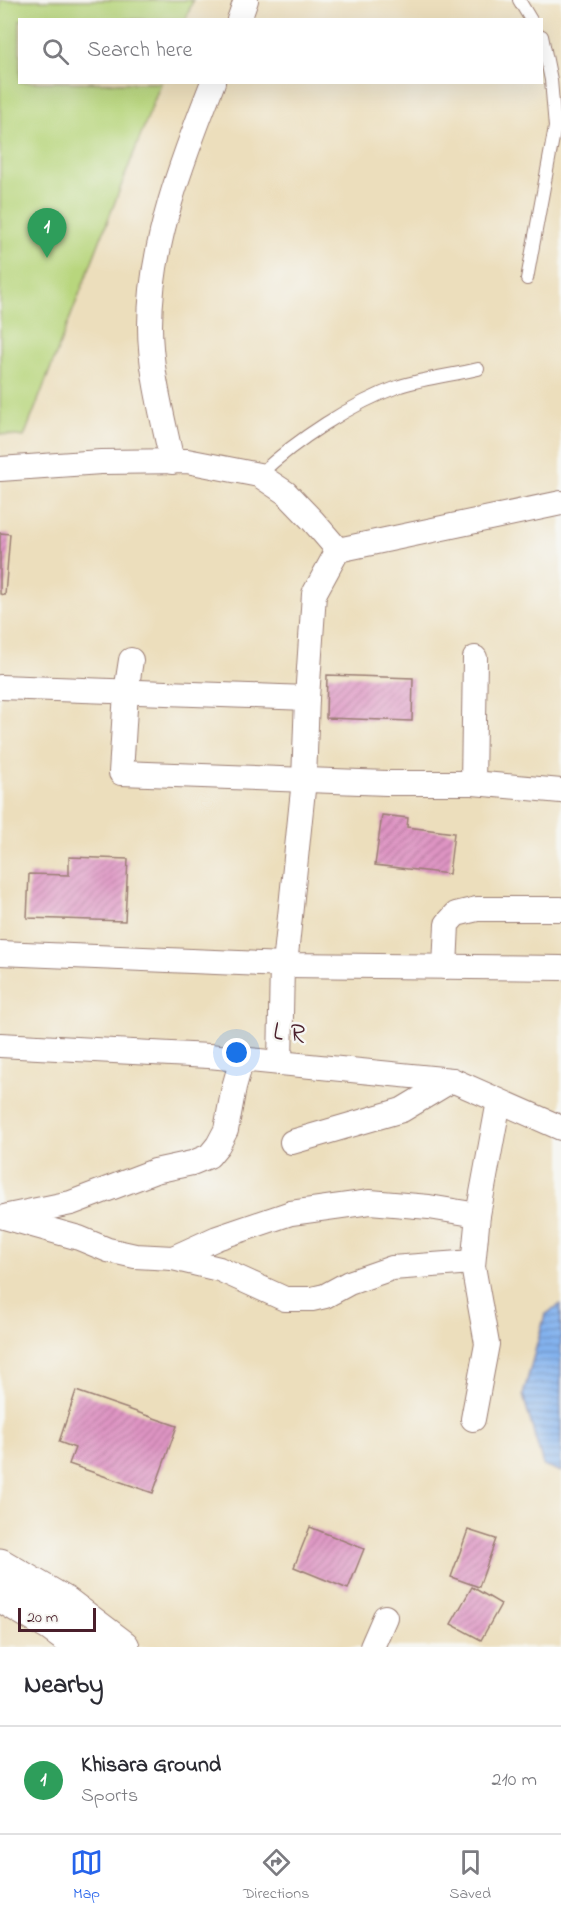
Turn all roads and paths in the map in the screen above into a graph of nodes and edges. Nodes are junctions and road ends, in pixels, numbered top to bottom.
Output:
1 (246, 0) edge
2 (519, 0) edge
3 (240, 18) edge
4 (530, 18) edge
5 (543, 41) edge
6 (212, 84) edge
7 (527, 279) dead end
8 (478, 369) dead end
9 (172, 462) junction
10 (0, 469) edge
11 (259, 474) junction
12 (561, 503) edge
13 (338, 550) junction
14 (475, 658) dead end
15 (131, 660) dead end
16 (0, 687) edge
17 (126, 692) junction
18 (307, 698) junction
19 (304, 780) junction
20 (473, 783) junction
21 (561, 791) edge
22 (561, 909) edge
23 (0, 953) edge
24 (284, 965) junction
25 (445, 967) junction
26 (561, 968) edge
27 (0, 1045) edge
28 (242, 1059) junction
29 (280, 1063) junction
30 (452, 1080) junction
31 (499, 1101) junction
32 (561, 1128) edge
33 (292, 1142) dead end
34 (478, 1215) junction
35 (2, 1218) edge
36 (173, 1257) junction
37 (473, 1262) junction
38 (473, 1419) dead end
39 (0, 1565) edge
40 (0, 1595) edge
41 (385, 1617) dead end
42 (81, 1647) edge
43 (123, 1647) edge
44 (372, 1647) edge

1 - 3 street
2 - 4 lane
5 - 7 lane
6 - 9 street
8 - 11 lane
9 - 10 street
9 - 11 street
11 - 13 street
12 - 13 street
13 - 18 street
14 - 20 street
15 - 17 street
16 - 17 street
17 - 18 street
17 - 19 street
18 - 19 street
19 - 20 street
19 - 24 street
20 - 21 street
22 - 25 street
23 - 24 street
24 - 25 street
24 - 29 street
25 - 26 street
27 - 28 street, L R
28 - 29 street, L R
28 - 35 street
29 - 30 street, L R
30 - 31 street, L R
30 - 33 street
31 - 32 street, L R
31 - 34 street
34 - 36 street
34 - 37 street
35 - 36 street
36 - 37 street
37 - 38 street
39 - 43 highway
40 - 42 highway
41 - 44 street

